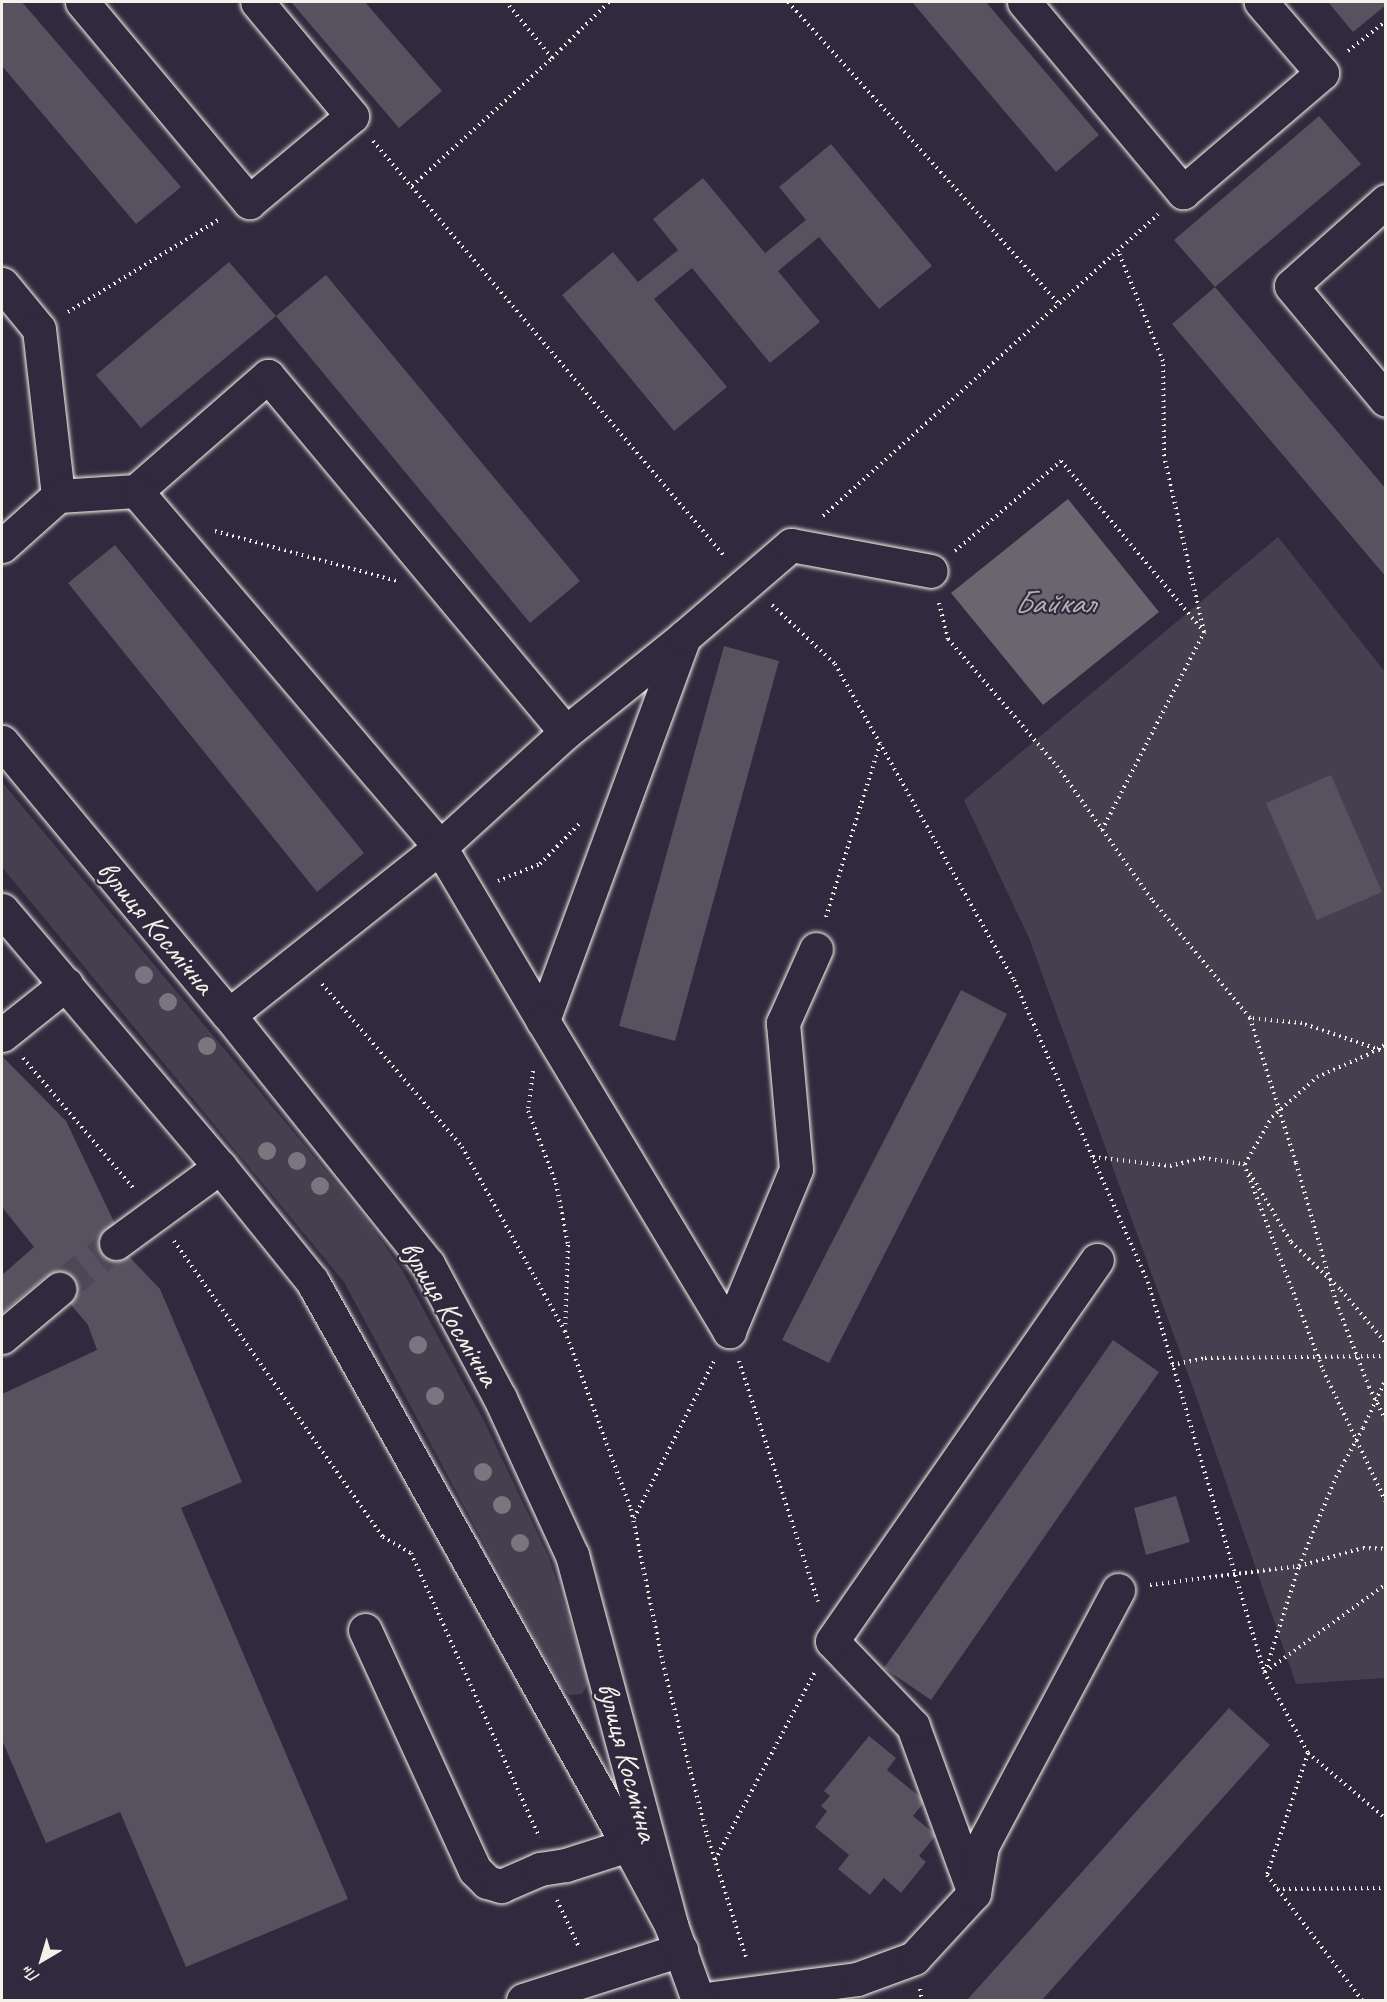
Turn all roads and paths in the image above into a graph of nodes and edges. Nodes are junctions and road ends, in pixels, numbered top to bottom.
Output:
1 (82, 2) edge
2 (257, 2) edge
3 (506, 2) edge
4 (609, 2) edge
5 (788, 2) edge
6 (1024, 2) edge
7 (1261, 2) edge
8 (1386, 21) edge
9 (552, 58) junction
10 (1322, 73) junction
11 (352, 116) junction
12 (412, 186) junction
13 (1183, 192) junction
14 (1386, 201) edge
15 (249, 202) junction
16 (1118, 251) junction
17 (2, 284) edge
18 (1059, 304) junction
19 (39, 329) junction
20 (1386, 400) edge
21 (136, 491) junction
22 (58, 496) junction
23 (213, 531) dead end
24 (791, 545) junction
25 (2, 546) edge
26 (931, 571) junction
27 (397, 582) dead end
28 (747, 583) junction
29 (1204, 632) junction
30 (684, 637) junction
31 (566, 732) junction
32 (2, 742) edge
33 (880, 743) dead end
34 (581, 822) dead end
35 (1102, 830) junction
36 (440, 847) junction
37 (465, 890) junction
38 (2, 910) edge
39 (816, 949) joint
40 (300, 959) junction
41 (66, 984) junction
42 (229, 1015) junction
43 (1250, 1018) junction
44 (541, 1019) junction
45 (2, 1035) edge
46 (1386, 1044) edge
47 (1376, 1049) junction
48 (1386, 1052) edge
49 (1280, 1110) junction
50 (1093, 1157) dead end
51 (1244, 1164) junction
52 (220, 1167) junction
53 (156, 1215) junction
54 (116, 1243) tunnel mouth
55 (1097, 1260) dead end
56 (1328, 1278) junction
57 (59, 1289) tunnel mouth
58 (565, 1331) junction
59 (729, 1331) junction
60 (2, 1337) edge
61 (1386, 1343) edge
62 (1318, 1356) junction
63 (1386, 1356) edge
64 (1357, 1357) junction
65 (1172, 1365) dead end
66 (1386, 1379) edge
67 (1376, 1401) junction
68 (1386, 1420) edge
69 (1357, 1439) junction
70 (1386, 1502) edge
71 (633, 1519) junction
72 (1386, 1549) edge
73 (1299, 1566) junction
74 (1386, 1584) edge
75 (1118, 1590) joint
76 (365, 1629) dead end
77 (832, 1641) junction
78 (1308, 1753) dead end
79 (1386, 1819) edge
80 (543, 1845) dead end
81 (628, 1845) junction
82 (715, 1860) junction
83 (1386, 1888) edge
84 (1277, 1889) dead end
85 (554, 1893) dead end
86 (974, 1893) junction
87 (676, 1938) junction
88 (592, 1977) junction
89 (758, 1992) junction
90 (698, 2000) edge
91 (523, 2001) edge

1 - 15 main road
2 - 11 main road
3 - 9 path
4 - 9 path
5 - 18 path
6 - 13 main road
7 - 10 main road
8 - 10 path
9 - 12 path
10 - 13 main road
11 - 12 path
11 - 15 main road
12 - 28 path
13 - 16 path
14 - 20 main road
15 - 19 path
16 - 18 path
16 - 29 path
17 - 19 main road
18 - 24 path
19 - 22 main road
21 - 22 main road
21 - 31 main road
21 - 36 main road
22 - 25 main road
23 - 27 path
24 - 26 main road
24 - 28 main road
26 - 29 path
26 - 35 path
28 - 30 main road
29 - 35 path
30 - 31 main road
30 - 44 main road
31 - 36 main road
32 - 42 main road, вулиця Космічна
33 - 39 path
34 - 37 path
35 - 43 path
36 - 37 main road
36 - 40 main road
37 - 44 main road
38 - 41 main road, вулиця Космічна
39 - 59 main road
40 - 42 main road
40 - 58 path
41 - 45 main road
41 - 52 main road, вулиця Космічна
42 - 87 main road, вулиця Космічна
43 - 47 path
43 - 49 path
44 - 58 path
44 - 59 main road
45 - 53 path
46 - 47 path
47 - 48 path
47 - 49 path
49 - 51 path
49 - 56 path
50 - 51 path
51 - 56 path
51 - 62 path
52 - 53 main road
52 - 81 main road, вулиця Космічна
53 - 54 main road
53 - 80 path
55 - 77 main road
56 - 61 path
56 - 64 path
57 - 60 main road
58 - 71 path
59 - 71 path
59 - 77 path
62 - 64 path
62 - 65 path
62 - 69 path
63 - 64 path
64 - 67 path
66 - 67 path
67 - 68 path
67 - 69 path
69 - 70 path
69 - 73 path
71 - 82 path
72 - 73 path
73 - 74 path
73 - 75 path
75 - 86 main road
76 - 81 main road
77 - 82 path
77 - 86 main road
78 - 79 path
81 - 87 main road, вулиця Космічна
82 - 89 path
83 - 84 path
85 - 88 path
86 - 89 main road
87 - 88 main road
87 - 90 main road, вулиця Космічна
88 - 91 main road
89 - 90 main road

